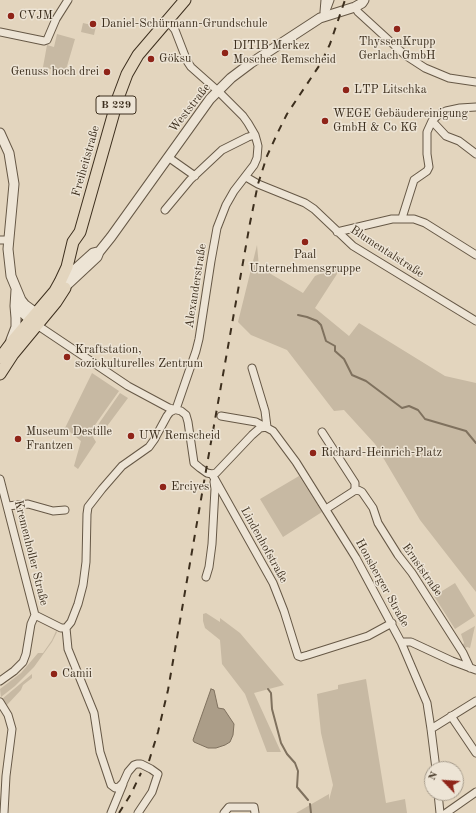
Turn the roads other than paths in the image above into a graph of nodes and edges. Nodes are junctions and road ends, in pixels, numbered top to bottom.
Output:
1 (68, 0) edge
2 (325, 0) edge
3 (330, 0) edge
4 (364, 0) edge
5 (179, 2) edge
6 (355, 7) junction
7 (324, 16) junction
8 (167, 20) junction
9 (0, 32) edge
10 (476, 82) edge
11 (218, 91) junction
12 (476, 107) edge
13 (432, 121) junction
14 (0, 134) edge
15 (255, 135) junction
16 (476, 154) edge
17 (168, 157) junction
18 (194, 176) junction
19 (246, 177) junction
20 (165, 210) dead end
21 (402, 218) junction
22 (80, 232) junction
23 (337, 232) junction
24 (4, 240) edge
25 (99, 252) junction
26 (476, 255) edge
27 (73, 270) junction
28 (64, 283) junction
29 (16, 290) junction
30 (36, 319) junction
31 (476, 321) edge
32 (7, 347) junction
33 (0, 358) edge
34 (252, 368) dead end
35 (0, 374) edge
36 (176, 409) junction
37 (221, 416) dead end
38 (267, 427) junction
39 (322, 432) dead end
40 (212, 474) junction
41 (0, 479) edge
42 (354, 491) junction
43 (7, 506) junction
44 (65, 510) dead end
45 (326, 510) junction
46 (206, 577) dead end
47 (35, 615) junction
48 (392, 624) junction
49 (66, 628) junction
50 (401, 642) junction
51 (473, 669) edge
52 (0, 681) edge
53 (476, 701) edge
54 (1, 704) edge
55 (451, 716) junction
56 (432, 729) junction
57 (476, 753) edge
58 (435, 761) edge
59 (123, 783) junction
60 (476, 792) edge
61 (439, 801) edge
62 (5, 813) edge
63 (111, 813) edge
64 (138, 813) edge
65 (224, 813) edge
66 (255, 813) edge
67 (440, 813) edge
68 (446, 813) edge

1 - 9 street
2 - 7 street
3 - 7 street
4 - 6 street
5 - 8 main road, Freiheitstraße / B 229
6 - 7 street, Weststraße
6 - 10 street
7 - 11 street, Weststraße
8 - 11 street
8 - 22 main road, Freiheitstraße / B 229
11 - 15 street
11 - 17 street, Weststraße
12 - 13 street
13 - 16 street
13 - 21 street
14 - 24 street
15 - 18 street
15 - 19 street, Alexanderstraße
17 - 18 street
17 - 25 street, Weststraße
18 - 20 street
19 - 23 street, Blumentalstraße
19 - 36 street, Alexanderstraße
21 - 23 street
21 - 26 street
22 - 27 main road, Freiheitstraße / B 229
22 - 28 main road, Freiheitstraße / B 229
23 - 31 street, Blumentalstraße
24 - 29 street
25 - 27 street, Weststraße
25 - 28 street, Weststraße
27 - 28 main road, Freiheitstraße / B 229
28 - 30 main road, Freiheitstraße / B 229
29 - 30 street
29 - 32 street
30 - 32 main road, Freiheitstraße / B 229
30 - 35 main road, Freiheitstraße / B 229
30 - 36 street
32 - 33 main road, Freiheitstraße / B 229
34 - 38 street
36 - 40 street
36 - 49 street, Alexanderstraße
37 - 38 street, Honsberger Straße
38 - 40 street
38 - 45 street, Honsberger Straße
39 - 42 street
40 - 46 street
40 - 48 street, Lindenhofstraße
41 - 43 street, Kremenholler Straße
42 - 45 street
42 - 51 street, Ernststraße
43 - 44 street
43 - 47 street, Kremenholler Straße
45 - 48 street, Honsberger Straße
47 - 49 street, Kremenholler Straße
47 - 52 street
48 - 50 street, Honsberger Straße
49 - 59 street
50 - 51 street
50 - 56 street, Honsberger Straße
53 - 55 street
54 - 62 street
55 - 56 street
55 - 57 street
56 - 58 street, Honsberger Straße
59 - 63 street
59 - 64 street
60 - 68 street
61 - 67 street
65 - 66 street

